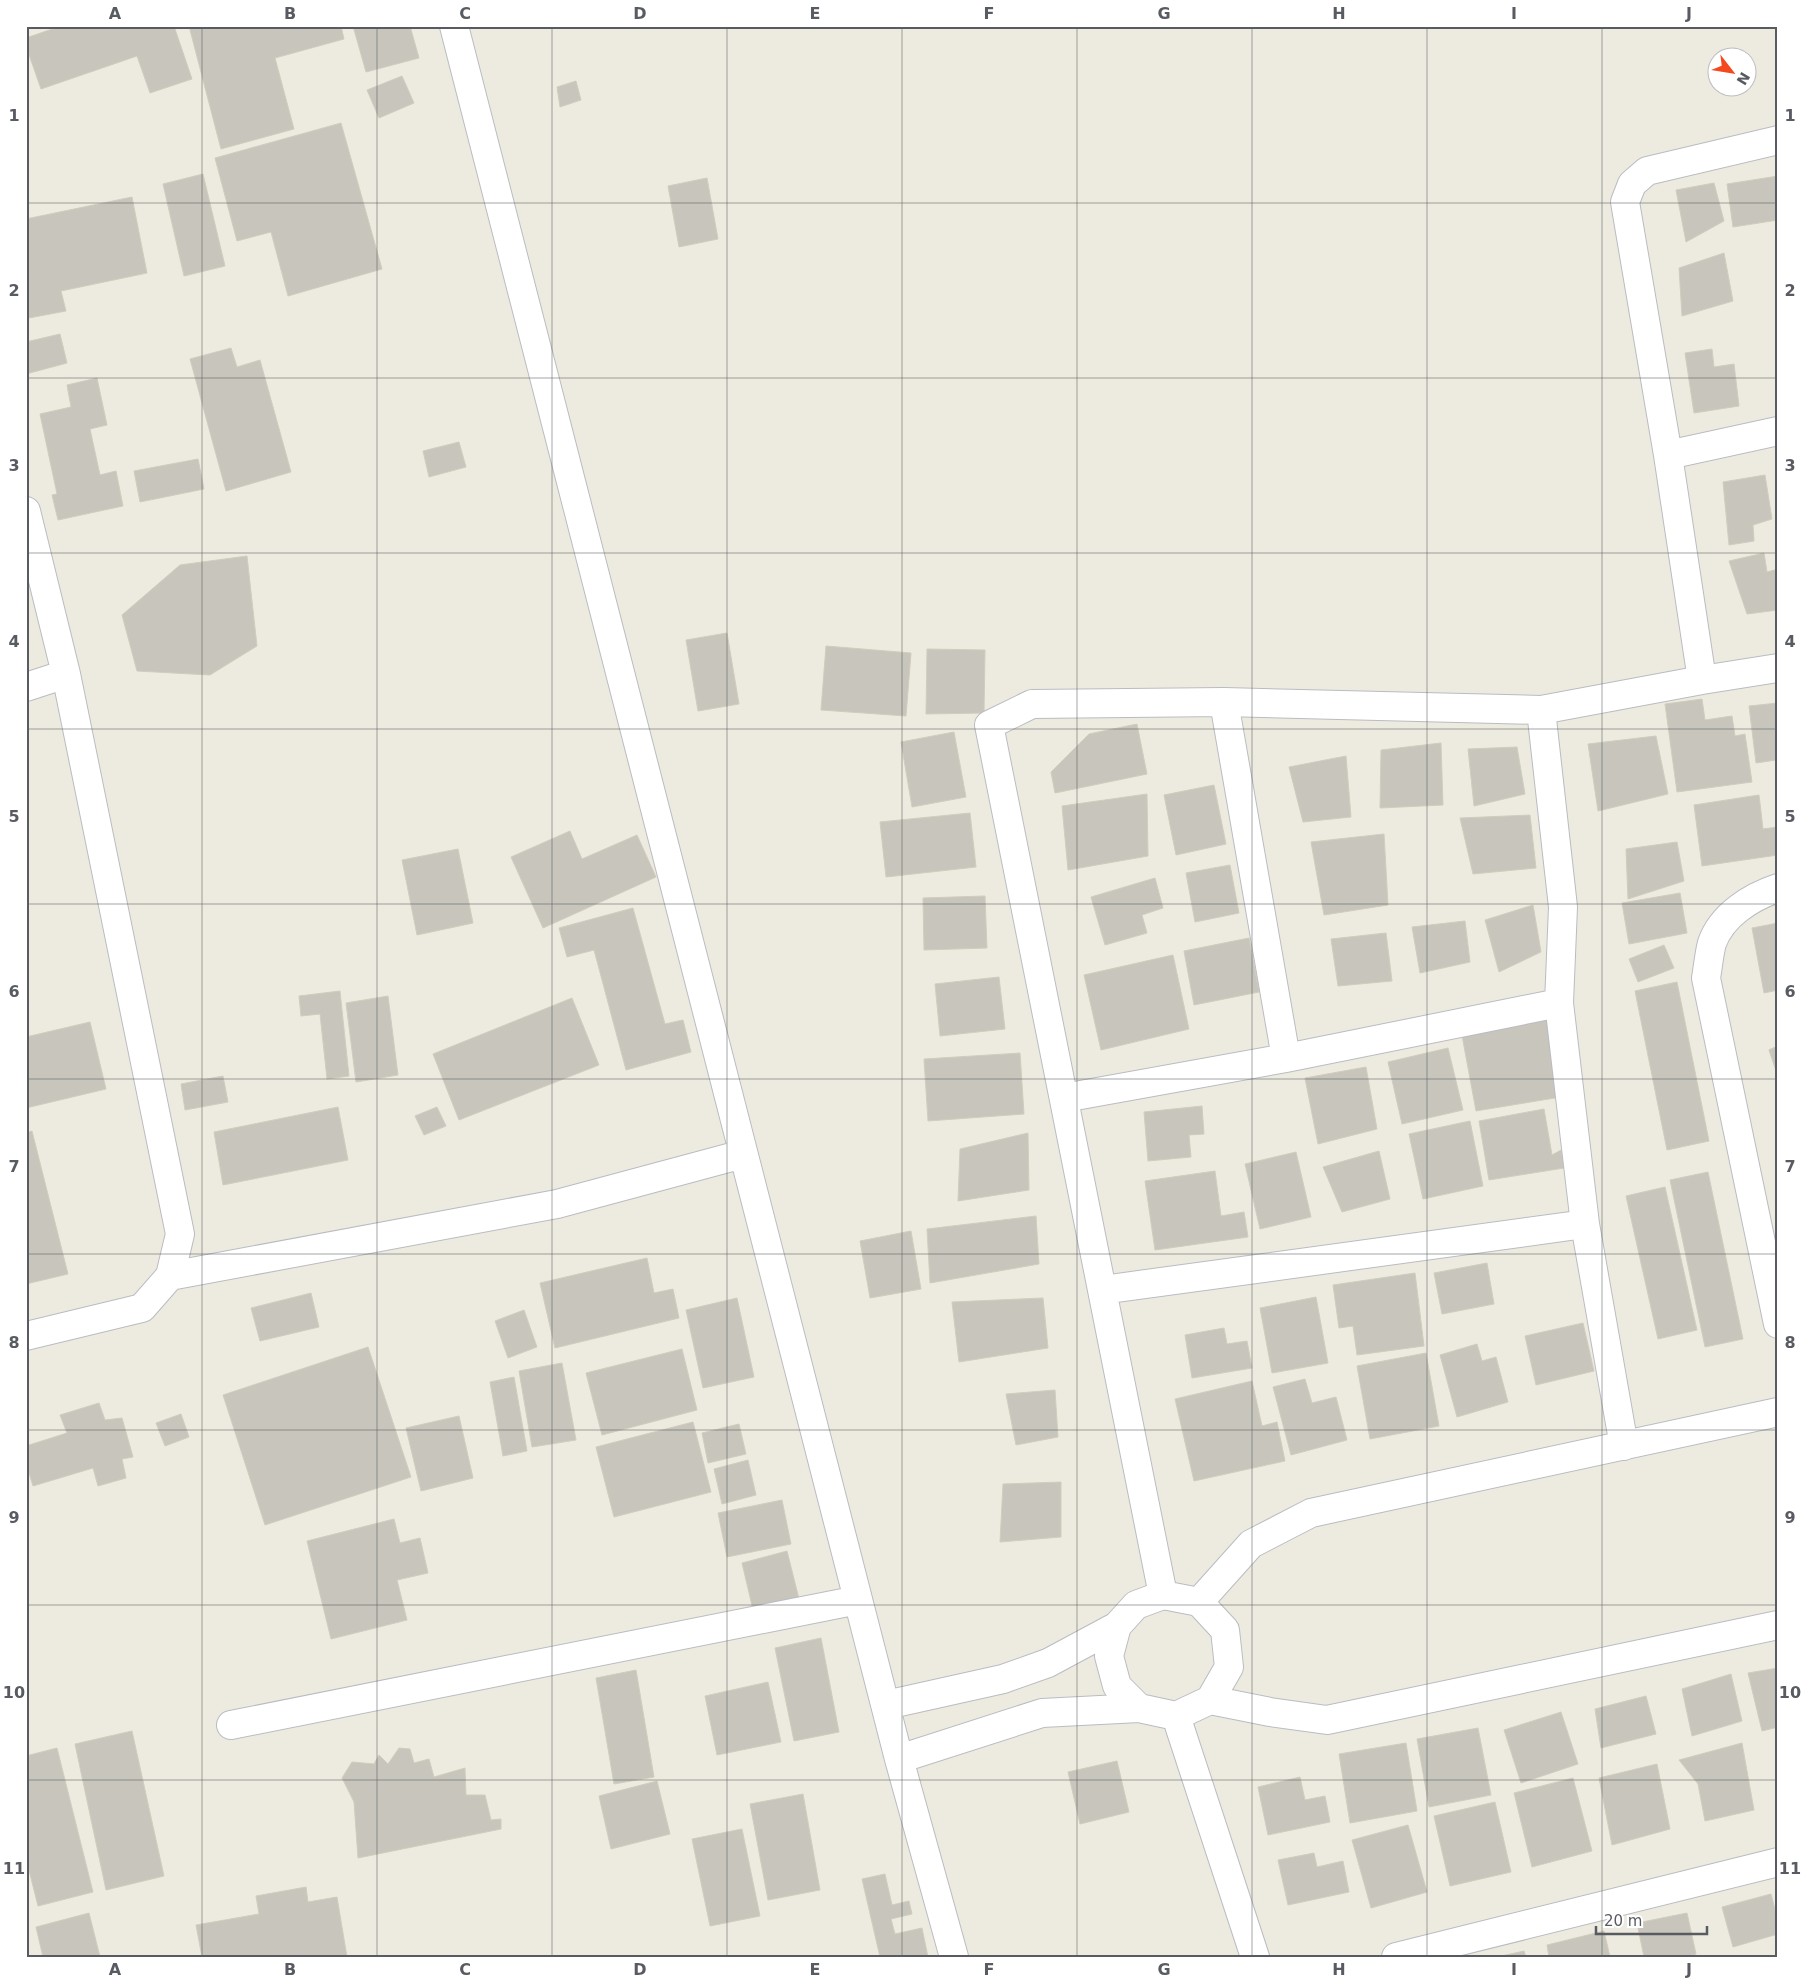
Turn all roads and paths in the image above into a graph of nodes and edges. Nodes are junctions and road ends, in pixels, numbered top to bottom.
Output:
1 (454, 26) edge
2 (1778, 140) edge
3 (1778, 431) edge
4 (1668, 456) junction
5 (26, 511) edge
6 (1778, 668) edge
7 (66, 674) junction
8 (1702, 680) junction
9 (26, 686) edge
10 (1224, 702) junction
11 (1541, 710) junction
12 (1778, 888) edge
13 (1560, 1003) junction
14 (1286, 1058) junction
15 (1064, 1098) junction
16 (743, 1154) junction
17 (1585, 1224) junction
18 (170, 1276) junction
19 (1102, 1290) junction
20 (1778, 1324) edge
21 (26, 1336) edge
22 (1778, 1412) edge
23 (1624, 1446) junction
24 (1163, 1595) junction
25 (858, 1600) junction
26 (1199, 1602) junction
27 (1778, 1625) edge
28 (1117, 1626) junction
29 (1210, 1700) junction
30 (886, 1704) junction
31 (1139, 1708) junction
32 (1176, 1716) junction
33 (231, 1725) dead end
34 (899, 1759) junction
35 (1778, 1862) edge
36 (954, 1957) edge
37 (1255, 1957) edge
38 (1396, 1957) edge

1 - 16 street
2 - 4 street
3 - 4 street
4 - 8 street
5 - 7 street
6 - 8 street
7 - 9 street
7 - 18 street
8 - 11 street
10 - 11 street
10 - 14 street
10 - 15 street
11 - 13 street
12 - 20 street
13 - 14 street
13 - 17 street
14 - 15 street
15 - 19 street
16 - 18 street
16 - 25 street
17 - 19 street
17 - 23 street
18 - 21 street
19 - 24 street
22 - 23 street
23 - 26 street
24 - 26 street
24 - 28 street
25 - 30 street
25 - 33 street
26 - 29 street
27 - 29 street
28 - 30 street
28 - 31 street
29 - 32 street
30 - 34 street
31 - 32 street
31 - 34 street
32 - 37 street
34 - 36 street
35 - 38 street

